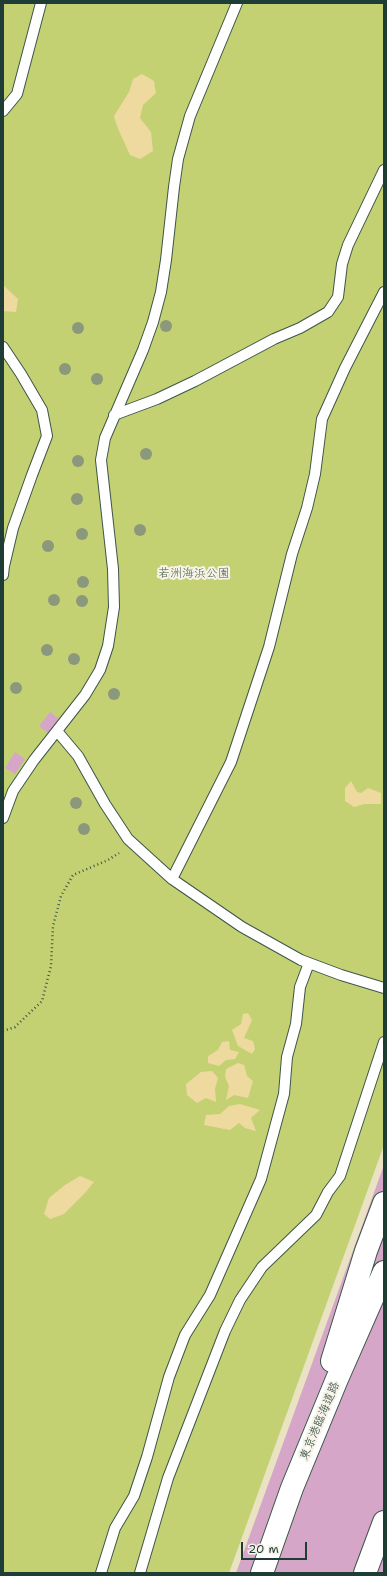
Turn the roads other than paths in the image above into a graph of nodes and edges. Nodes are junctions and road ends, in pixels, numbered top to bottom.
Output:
1 (41, 3) edge
2 (237, 3) edge
3 (3, 111) edge
4 (384, 170) edge
5 (384, 292) edge
6 (3, 346) edge
7 (114, 416) junction
8 (3, 575) edge
9 (57, 731) junction
10 (3, 818) edge
11 (172, 880) junction
12 (309, 963) junction
13 (384, 988) edge
14 (384, 1042) edge
15 (384, 1203) edge
16 (384, 1272) edge
17 (292, 1488) junction
18 (384, 1522) edge
19 (101, 1573) edge
20 (140, 1573) edge
21 (262, 1573) edge
22 (366, 1573) edge

1 - 3 lane
2 - 7 lane
4 - 7 lane
5 - 11 lane
6 - 8 lane
7 - 9 lane
9 - 10 lane
9 - 11 lane
11 - 12 lane
12 - 13 lane
12 - 19 lane
14 - 20 lane
15 - 17 street
16 - 17 street, 東京港臨海道路
17 - 21 street, 東京港臨海道路
18 - 22 street

